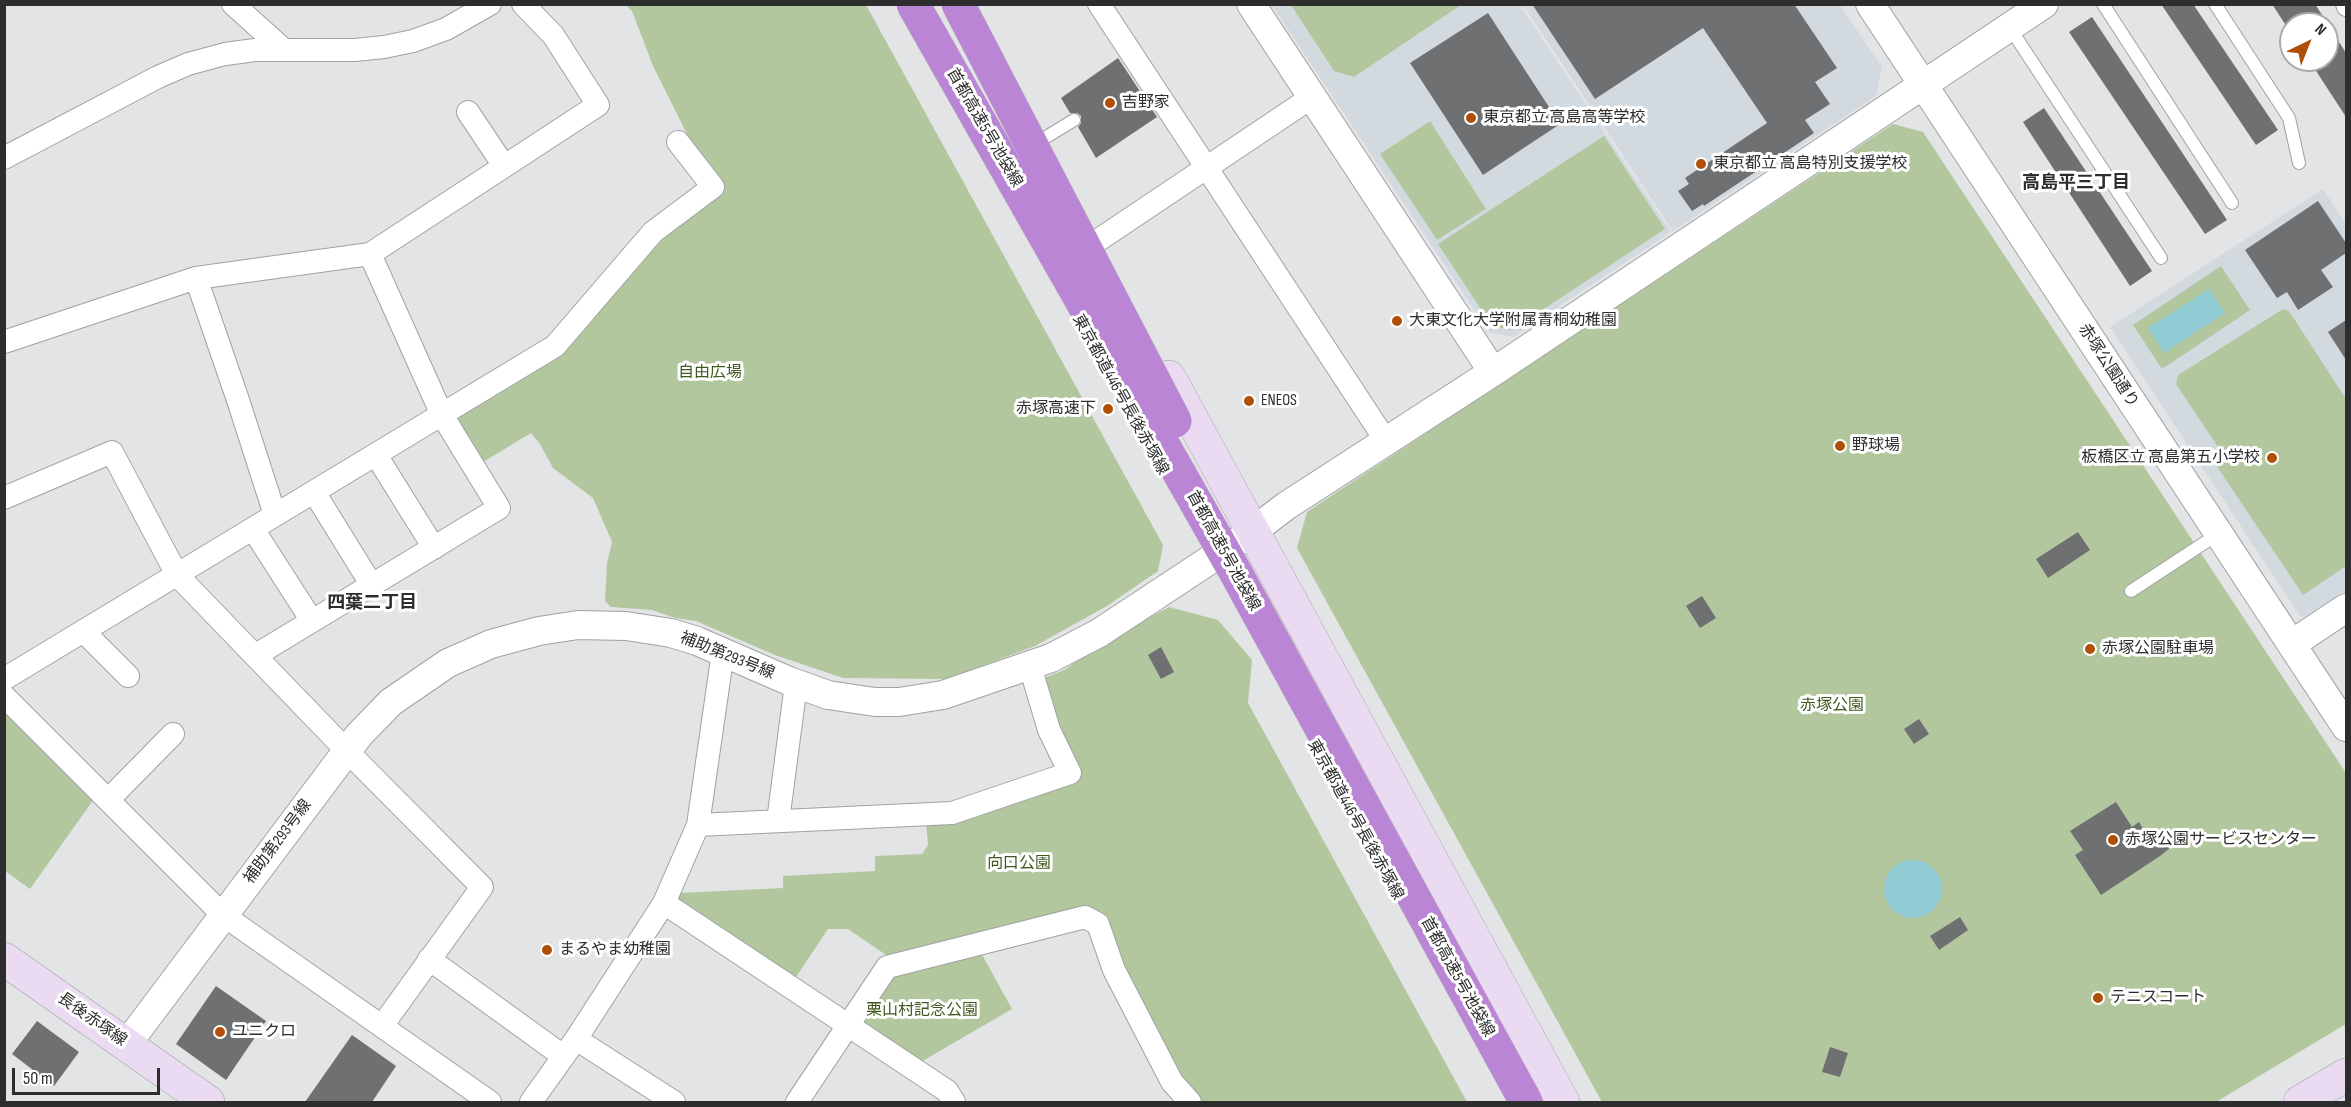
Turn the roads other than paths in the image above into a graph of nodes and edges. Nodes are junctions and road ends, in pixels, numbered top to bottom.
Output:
1 (233, 4) edge
2 (490, 4) edge
3 (523, 4) edge
4 (902, 4) edge
5 (913, 4) edge
6 (958, 4) edge
7 (970, 4) edge
8 (1099, 4) edge
9 (1251, 4) edge
10 (1870, 4) edge
11 (2103, 4) edge
12 (2215, 4) edge
13 (2038, 6) edge
14 (2010, 28) junction
15 (284, 50) junction
16 (1923, 85) junction
17 (1312, 97) junction
18 (468, 112) dead end
19 (1074, 120) dead end
20 (1043, 139) junction
21 (678, 142) dead end
22 (4, 158) edge
23 (2299, 163) dead end
24 (504, 166) junction
25 (1205, 169) junction
26 (2232, 203) dead end
27 (1097, 241) junction
28 (370, 254) junction
29 (2161, 258) dead end
30 (196, 278) junction
31 (4, 342) edge
32 (1493, 372) junction
33 (442, 415) junction
34 (1386, 441) junction
35 (376, 455) junction
36 (314, 492) junction
37 (4, 498) edge
38 (275, 515) junction
39 (253, 529) junction
40 (1252, 532) junction
41 (2218, 534) junction
42 (434, 548) junction
43 (1212, 558) junction
44 (177, 575) junction
45 (371, 584) junction
46 (2132, 591) dead end
47 (2346, 608) edge
48 (312, 621) junction
49 (83, 631) junction
50 (2292, 644) junction
51 (723, 652) junction
52 (255, 655) junction
53 (1030, 666) junction
54 (128, 676) dead end
55 (4, 679) edge
56 (796, 684) junction
57 (4, 696) edge
58 (2346, 727) edge
59 (173, 734) dead end
60 (347, 751) junction
61 (108, 800) junction
62 (778, 821) junction
63 (698, 825) junction
64 (664, 903) junction
65 (223, 915) junction
66 (4, 959) edge
67 (429, 959) junction
68 (848, 1025) junction
69 (382, 1026) junction
70 (127, 1044) junction
71 (569, 1047) junction
72 (2346, 1075) edge
73 (539, 1100) edge
74 (208, 1102) edge
75 (490, 1102) edge
76 (674, 1102) edge
77 (798, 1102) edge
78 (954, 1102) edge
79 (1190, 1102) edge
80 (1509, 1102) edge
81 (1526, 1102) edge
82 (1543, 1102) edge
83 (1563, 1102) edge
84 (2301, 1102) edge

1 - 15 street
2 - 15 street
3 - 24 street
4 - 43 main road, 東京都道446号長後赤塚線
5 - 81 highway, 首都高速5号池袋線, bridge
6 - 82 highway, 首都高速5号池袋線, bridge
7 - 20 main road
8 - 25 street
9 - 17 street
10 - 16 street, 赤塚公園通り
11 - 26 lane
12 - 23 lane
13 - 14 street, 補助第293号線
14 - 16 street, 補助第293号線
14 - 29 lane
15 - 22 street
16 - 32 street, 補助第293号線
16 - 41 street, 赤塚公園通り
17 - 25 street
17 - 32 street
18 - 24 street
19 - 20 lane
20 - 27 main road
21 - 33 street
24 - 28 street
25 - 27 street
25 - 34 street
27 - 40 main road
28 - 30 street
28 - 33 street
30 - 31 street
30 - 38 street
32 - 34 street, 補助第293号線
33 - 35 street
33 - 42 street
34 - 40 street, 補助第293号線
35 - 36 street
35 - 42 street
36 - 38 street
36 - 45 street
37 - 44 street
38 - 39 street
39 - 44 street
39 - 48 street
40 - 43 street, 補助第293号線
40 - 83 main road
41 - 46 lane
41 - 50 street, 赤塚公園通り
42 - 45 street
43 - 53 street, 補助第293号線
43 - 80 main road, 東京都道446号長後赤塚線
44 - 49 street
44 - 52 street
45 - 48 street
47 - 50 street
48 - 52 street
49 - 54 street
49 - 55 street
50 - 58 street, 赤塚公園通り
51 - 56 street, 補助第293号線
51 - 60 street, 補助第293号線
51 - 63 street
52 - 60 street
53 - 56 street, 補助第293号線
53 - 62 street
56 - 62 street
57 - 61 street
59 - 61 street
60 - 65 street, 補助第293号線
60 - 67 street
61 - 65 street
62 - 63 street
63 - 64 street
64 - 68 street
64 - 71 street
65 - 69 street
65 - 70 street, 補助第293号線
66 - 70 main road, 長後赤塚線
67 - 69 street
67 - 71 street
68 - 77 street
68 - 78 street
68 - 79 street
69 - 75 street
70 - 74 main road, 長後赤塚線
71 - 73 street
71 - 76 street
72 - 84 main road

